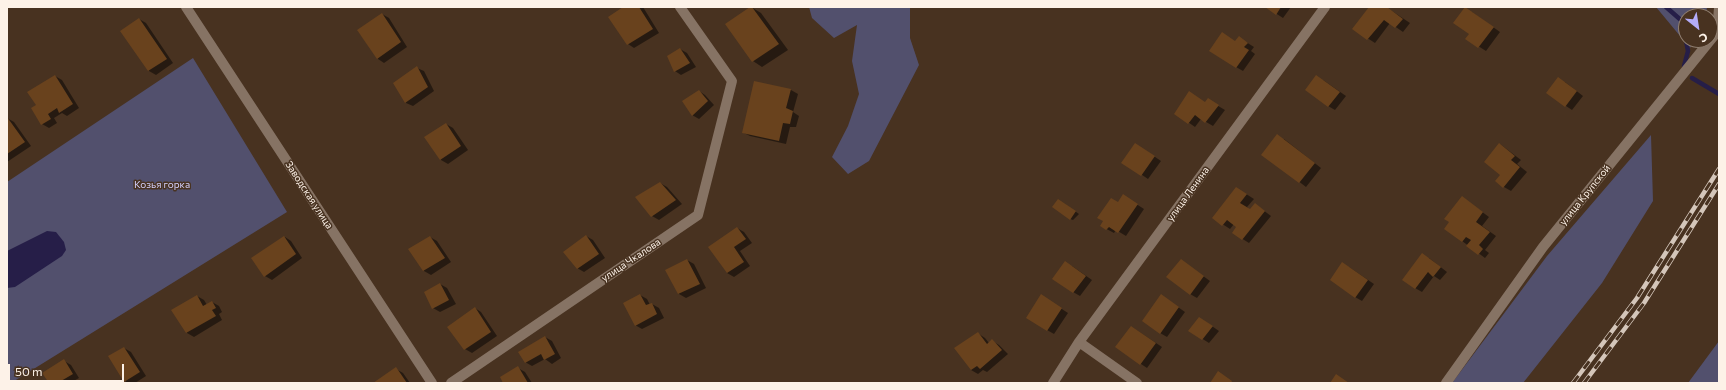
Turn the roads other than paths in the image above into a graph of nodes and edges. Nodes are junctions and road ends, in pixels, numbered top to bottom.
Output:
1 (186, 7) edge
2 (680, 7) edge
3 (1325, 7) edge
4 (1719, 8) edge
5 (1079, 342) junction
6 (432, 383) edge
7 (451, 383) edge
8 (1053, 383) edge
9 (1137, 383) edge
10 (1446, 383) edge

1 - 6 street, Заводская улица
2 - 7 street, улица Чкалова
3 - 5 street, улица Ленина
4 - 10 street, улица Крупской
5 - 8 street, улица Ленина
5 - 9 street

